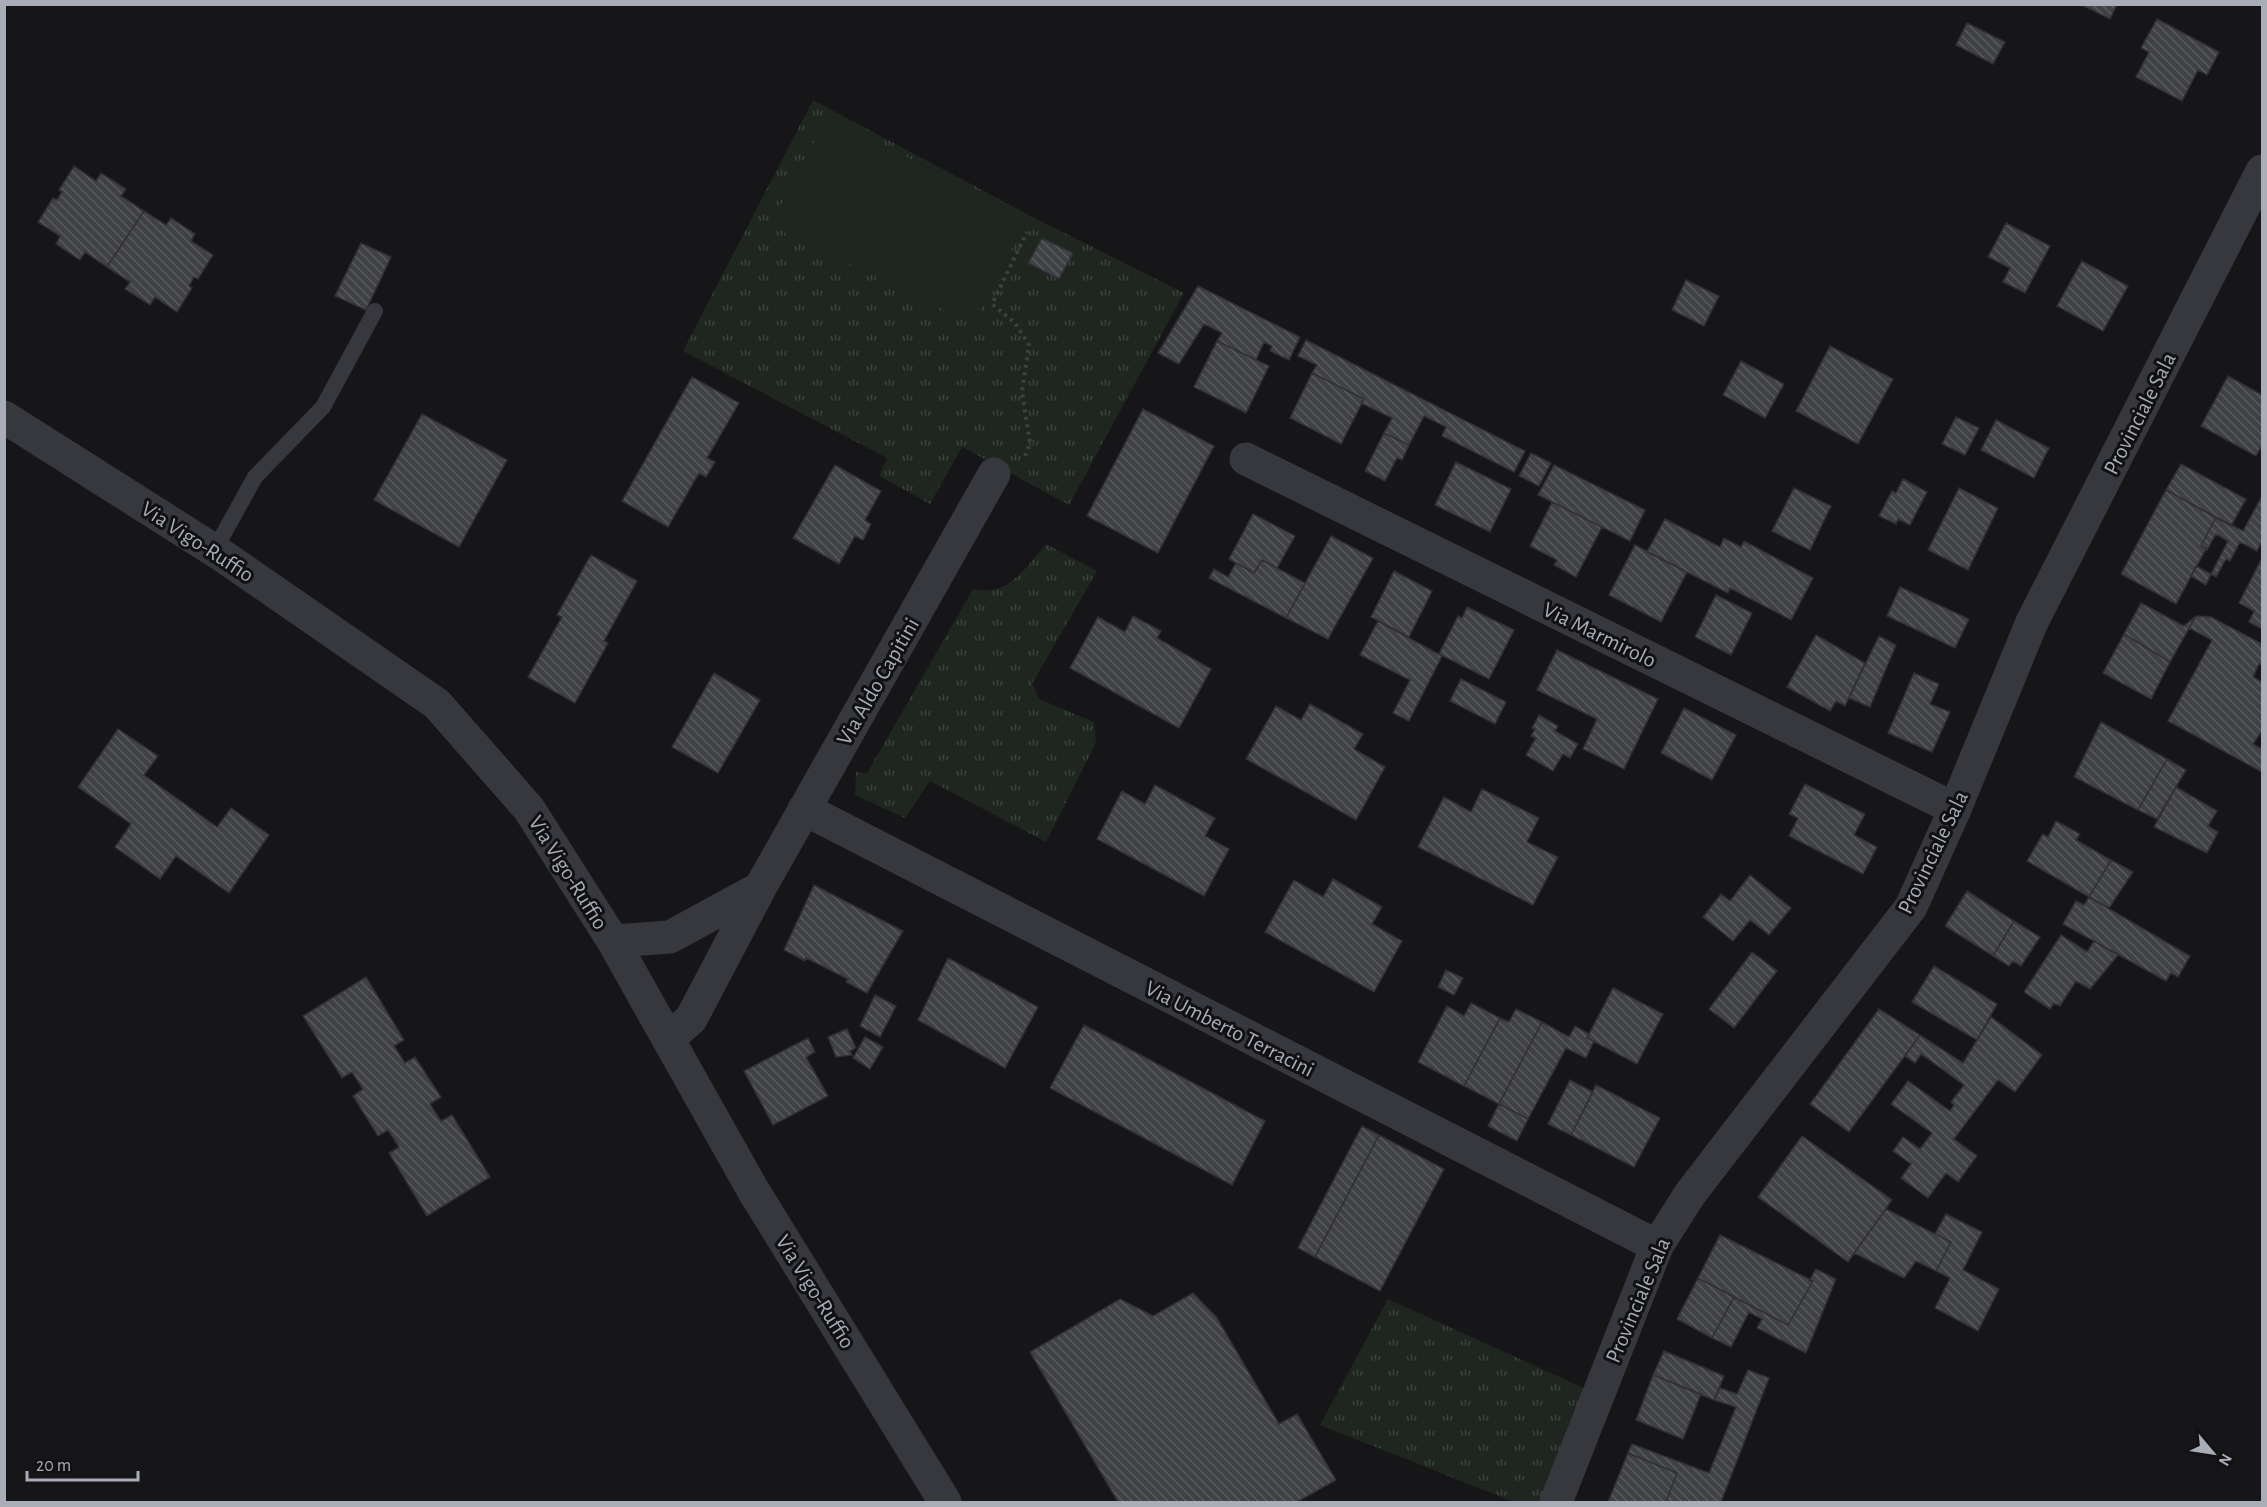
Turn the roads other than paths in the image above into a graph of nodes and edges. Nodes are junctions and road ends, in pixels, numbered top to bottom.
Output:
1 (2262, 171) edge
2 (375, 311) dead end
3 (4, 417) edge
4 (1246, 459) dead end
5 (1009, 467) road end
6 (214, 551) junction
7 (804, 809) junction
8 (1955, 809) junction
9 (760, 888) junction
10 (613, 941) junction
11 (669, 1038) junction
12 (1657, 1246) junction
13 (945, 1503) edge
14 (1556, 1503) edge

1 - 8 street, Provinciale Sala
2 - 6 lane
3 - 6 street, Via Vigo-Ruffio
4 - 8 street, Via Marmirolo
5 - 7 street, Via Aldo Capitini
6 - 10 street, Via Vigo-Ruffio
7 - 9 street, Via Aldo Capitini
7 - 12 street, Via Umberto Terracini
8 - 12 street, Provinciale Sala
9 - 10 street
9 - 11 street, Via Aldo Capitini
10 - 11 street, Via Vigo-Ruffio
11 - 13 street, Via Vigo-Ruffio
12 - 14 street, Provinciale Sala

